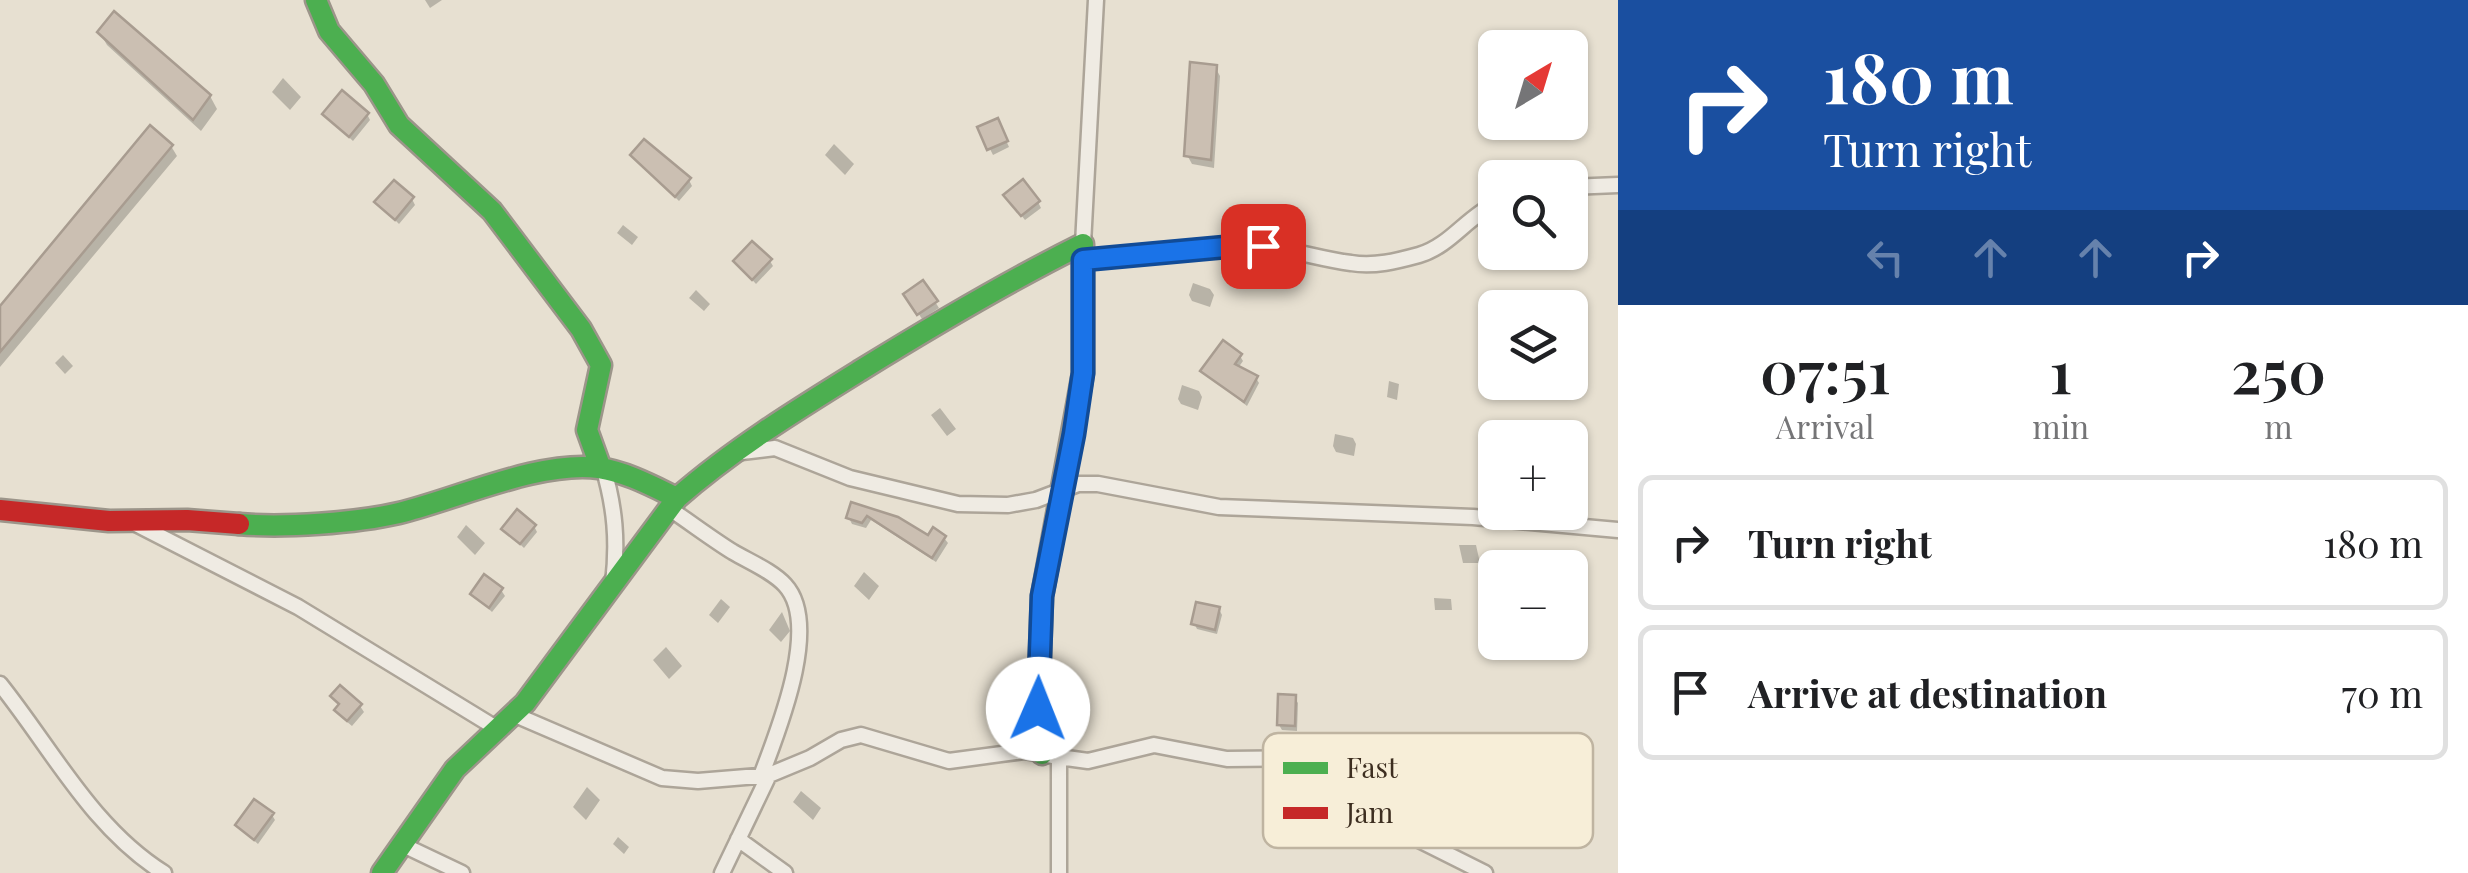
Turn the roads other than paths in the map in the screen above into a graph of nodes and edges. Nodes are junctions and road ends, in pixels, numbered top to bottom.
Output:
1 (316, 0) edge
2 (1096, 0) edge
3 (1618, 186) edge
4 (1588, 187) edge
5 (1478, 214) edge
6 (1083, 252) junction
7 (732, 454) junction
8 (602, 467) junction
9 (1064, 488) junction
10 (674, 503) junction
11 (0, 510) edge
12 (134, 523) junction
13 (1618, 530) edge
14 (612, 589) junction
15 (0, 684) edge
16 (505, 721) junction
17 (1050, 755) junction
18 (1263, 759) edge
19 (765, 775) junction
20 (738, 840) junction
21 (403, 845) junction
22 (1436, 848) edge
23 (164, 873) edge
24 (382, 873) edge
25 (462, 873) edge
26 (722, 873) edge
27 (785, 873) edge
28 (1059, 873) edge
29 (1485, 873) edge

1 - 8 street
2 - 6 street
3 - 4 street
5 - 6 street
6 - 7 street
6 - 9 street
7 - 9 street
7 - 10 street
8 - 10 street
8 - 12 street
8 - 14 street
9 - 13 street
9 - 17 street
10 - 14 street
10 - 19 street
11 - 12 street
12 - 16 street
14 - 16 street
15 - 23 street
16 - 19 street
16 - 21 street
17 - 18 street
17 - 19 street
17 - 28 street
19 - 20 street
20 - 26 street
20 - 27 street
21 - 24 street
21 - 25 street
22 - 29 street

